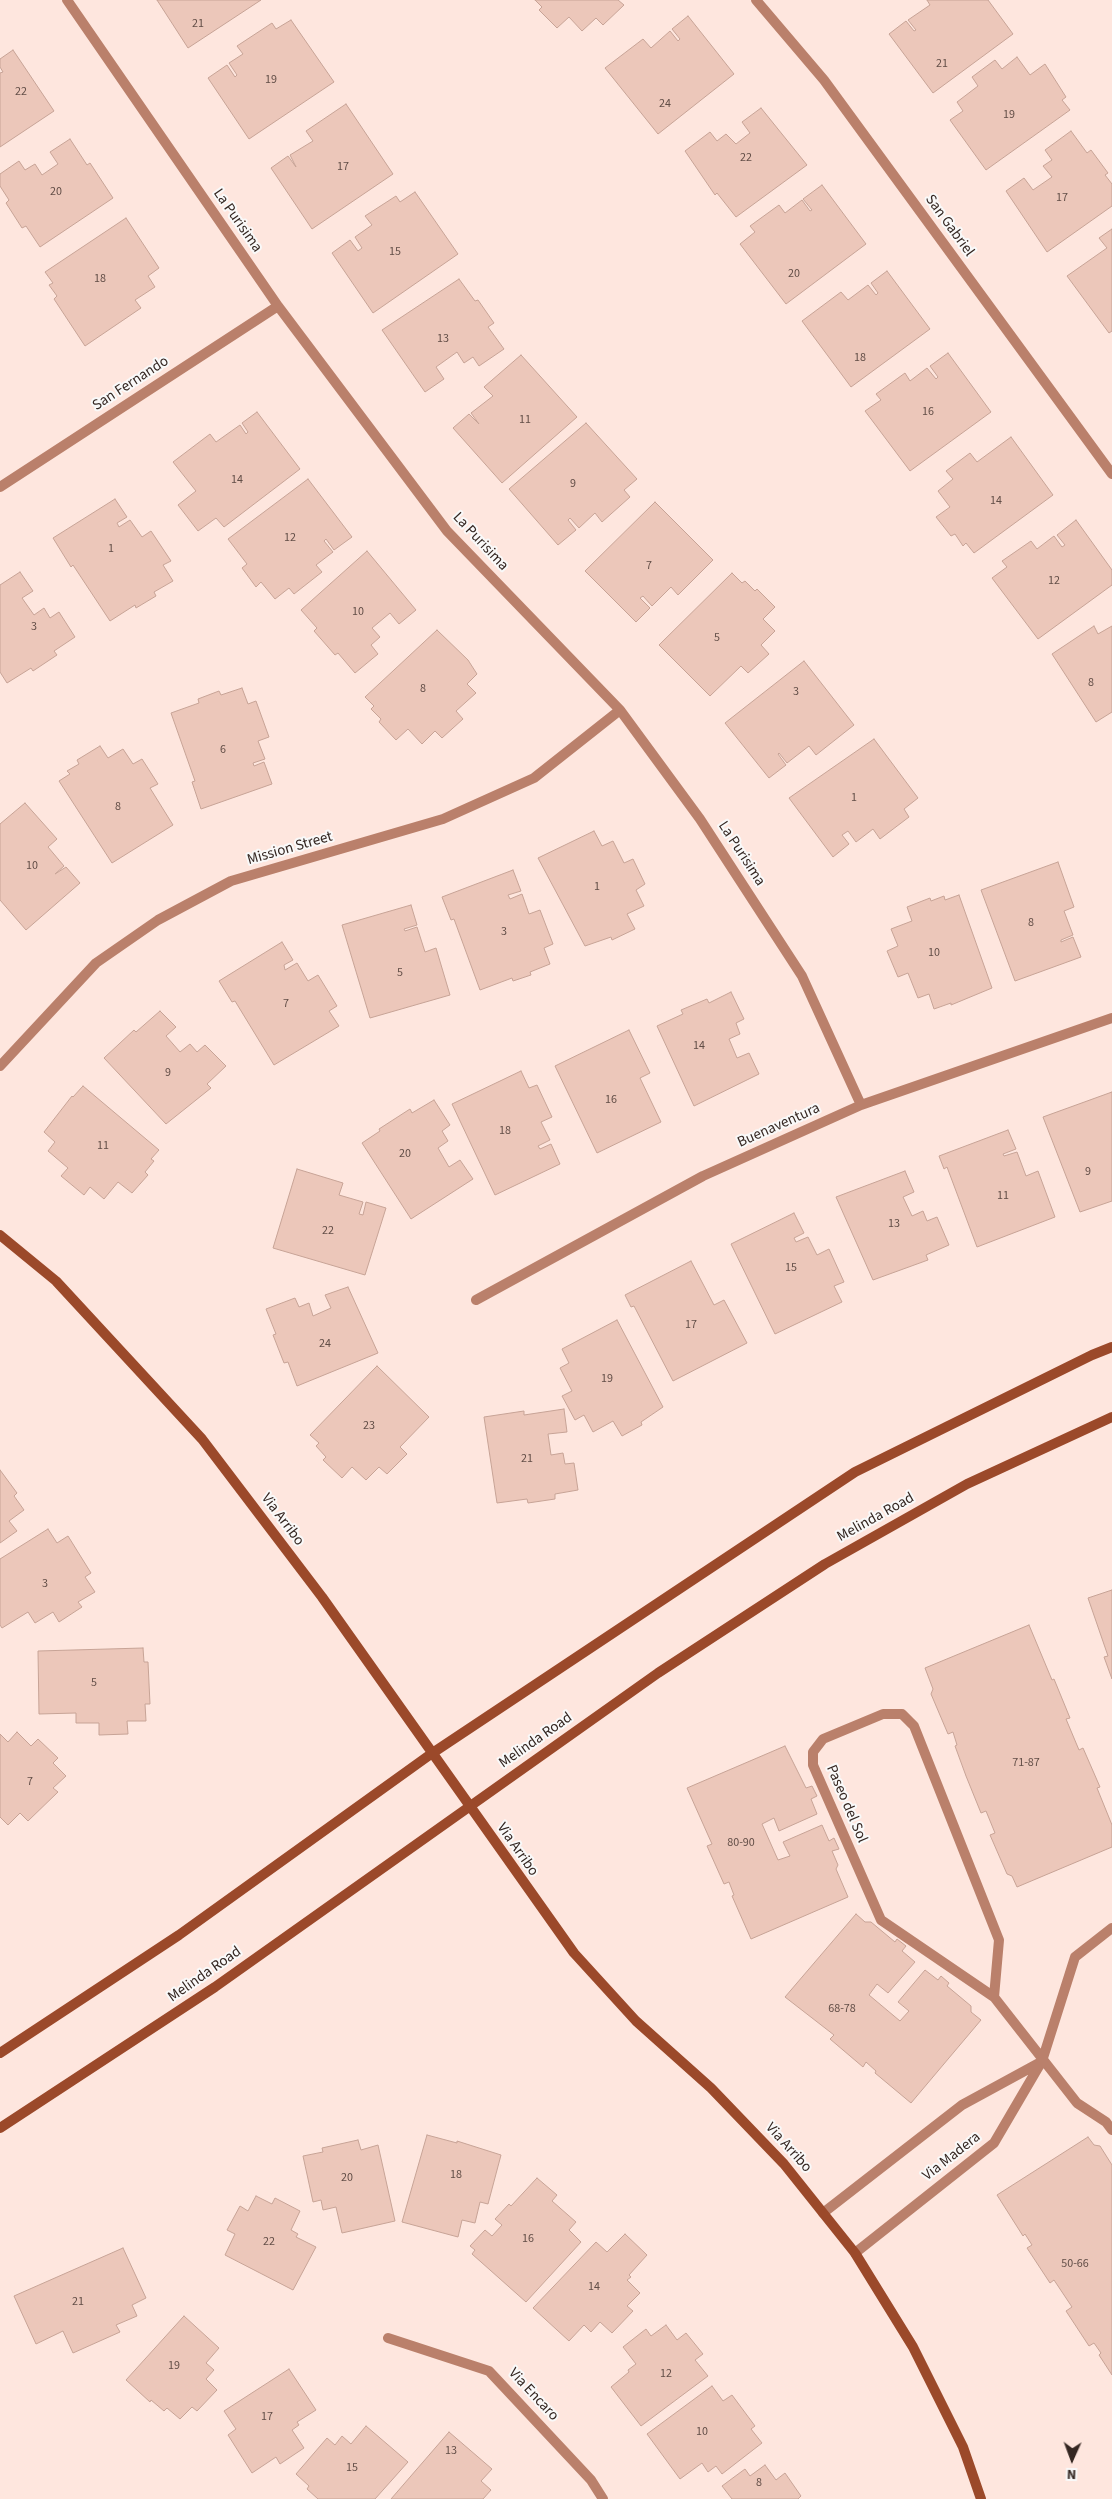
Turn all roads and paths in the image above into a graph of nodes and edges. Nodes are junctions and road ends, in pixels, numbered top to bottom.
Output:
1 (67, 0) edge
2 (756, 0) edge
3 (278, 306) junction
4 (1112, 474) edge
5 (0, 487) edge
6 (620, 710) junction
7 (1112, 1018) edge
8 (0, 1066) edge
9 (861, 1105) junction
10 (0, 1235) edge
11 (476, 1300) dead end
12 (1112, 1347) edge
13 (1112, 1416) edge
14 (431, 1754) junction
15 (468, 1807) junction
16 (1112, 1928) edge
17 (994, 1997) junction
18 (0, 2053) edge
19 (1042, 2061) junction
20 (0, 2128) edge
21 (1112, 2130) edge
22 (823, 2214) junction
23 (854, 2253) junction
24 (388, 2338) dead end
25 (603, 2499) edge
26 (980, 2499) edge

1 - 3 street, La Purisima
2 - 4 street, San Gabriel
3 - 5 street, San Fernando
3 - 6 street, La Purisima
6 - 8 street, Mission Street
6 - 9 street, La Purisima
7 - 9 street, Buenaventura
9 - 11 street, Buenaventura
10 - 14 main road, Via Arribo
12 - 14 main road
13 - 15 main road, Melinda Road
14 - 15 main road, Via Arribo
14 - 18 main road
15 - 20 main road, Melinda Road
15 - 22 main road, Via Arribo
16 - 19 street, Via Madera
17 - 17 street, Paseo del Sol
17 - 19 street, Paseo del Sol
19 - 21 street, Paseo del Sol
19 - 22 street
19 - 23 street, Via Madera
22 - 23 main road, Via Arribo
23 - 26 main road, Via Arribo
24 - 25 street, Via Encaro

